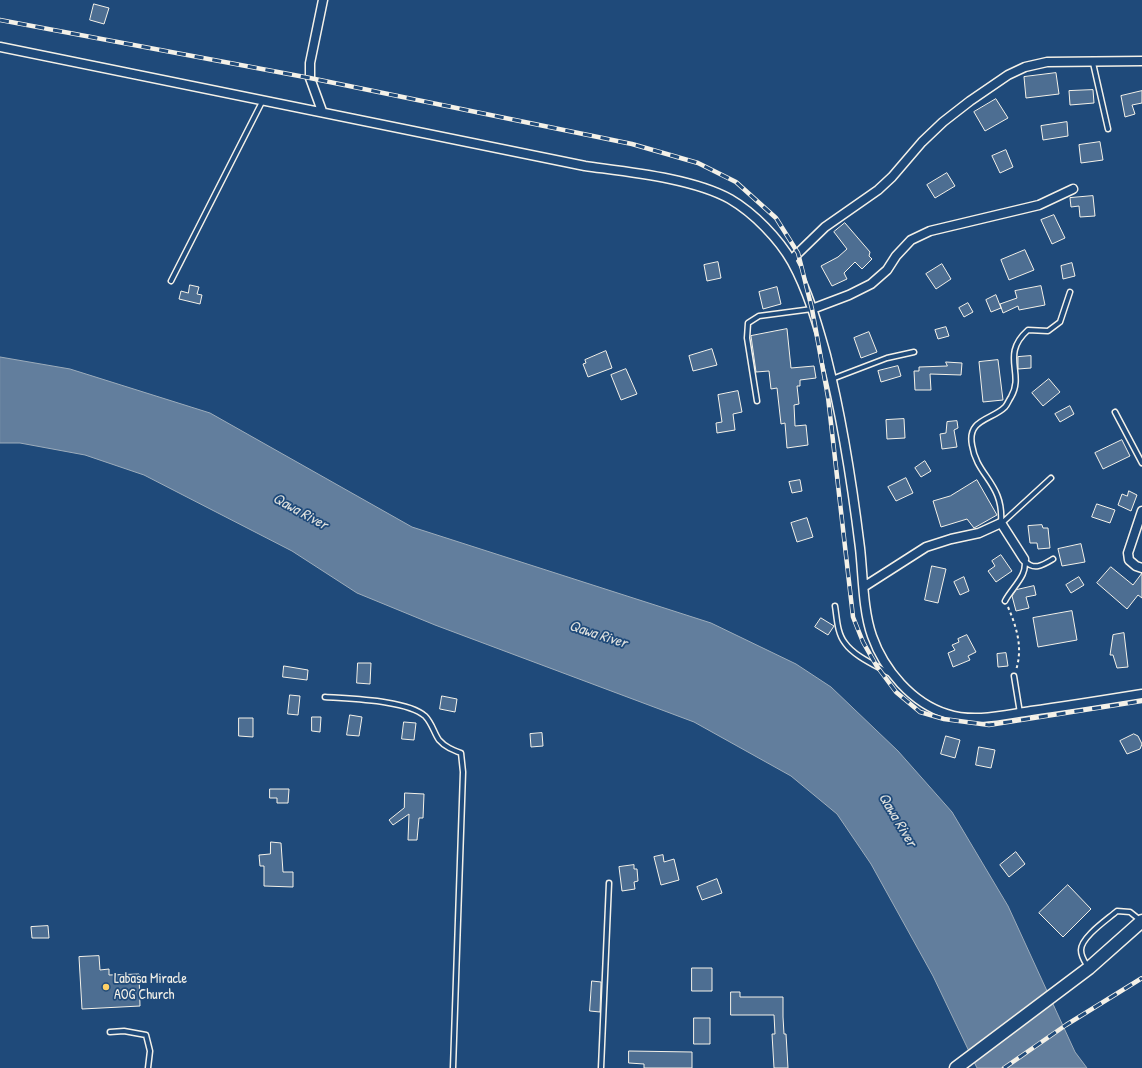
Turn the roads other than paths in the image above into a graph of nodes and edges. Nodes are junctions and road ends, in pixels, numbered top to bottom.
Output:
1 (323, 0) edge
2 (0, 47) edge
3 (1142, 61) edge
4 (1093, 63) junction
5 (264, 100) junction
6 (322, 111) junction
7 (1108, 129) dead end
8 (1073, 190) dead end
9 (791, 260) junction
10 (171, 281) dead end
11 (1070, 292) dead end
12 (812, 309) junction
13 (914, 352) dead end
14 (832, 379) junction
15 (757, 401) dead end
16 (1115, 412) dead end
17 (1142, 463) edge
18 (1051, 478) dead end
19 (1142, 511) edge
20 (1001, 523) junction
21 (1024, 559) junction
22 (1053, 559) dead end
23 (1142, 568) edge
24 (865, 586) junction
25 (1005, 600) road end
26 (835, 606) dead end
27 (893, 675) junction
28 (1014, 676) road end
29 (1142, 694) edge
30 (325, 697) dead end
31 (1020, 713) junction
32 (609, 883) dead end
33 (1142, 921) edge
34 (1089, 968) junction
35 (110, 1032) dead end
36 (957, 1067) edge
37 (148, 1068) edge
38 (453, 1068) edge
39 (601, 1068) edge

1 - 6 street
2 - 5 street
3 - 4 street
4 - 7 lane
4 - 9 street
5 - 6 street
5 - 10 lane
6 - 9 street
8 - 12 street
9 - 12 street
11 - 20 lane
12 - 14 street
12 - 15 lane
13 - 14 lane
14 - 24 street
16 - 17 lane
18 - 20 lane
19 - 23 street
20 - 21 street
20 - 24 street
21 - 22 lane
21 - 25 lane
24 - 27 street
26 - 27 lane
27 - 31 street
28 - 31 lane
29 - 31 street
30 - 38 lane
32 - 39 lane
33 - 34 main road
33 - 34 lane
34 - 36 main road
35 - 37 lane

